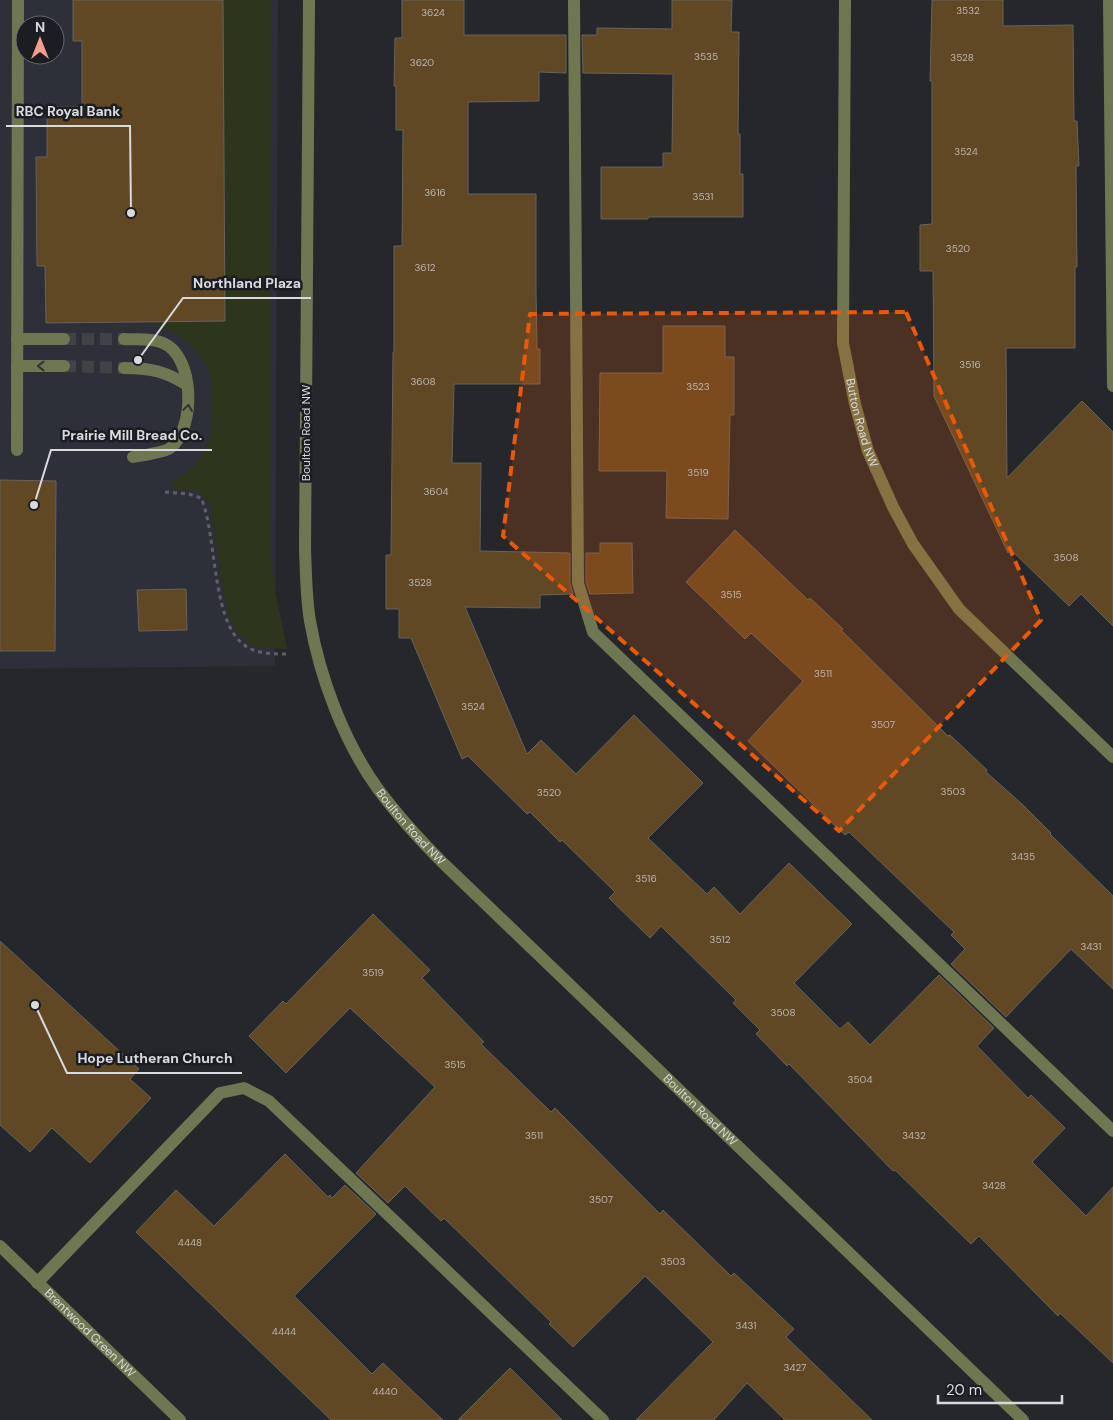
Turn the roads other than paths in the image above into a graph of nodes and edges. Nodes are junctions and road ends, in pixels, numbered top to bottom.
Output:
1 (18, 0) edge
2 (309, 0) edge
3 (574, 0) edge
4 (845, 0) edge
5 (1110, 0) edge
6 (64, 339) tunnel mouth
7 (124, 339) tunnel mouth
8 (17, 340) junction
9 (17, 366) junction
10 (64, 366) tunnel mouth
11 (124, 368) tunnel mouth
12 (188, 385) junction
13 (1113, 386) edge
14 (17, 450) dead end
15 (133, 456) dead end
16 (1113, 757) edge
17 (1113, 1131) edge
18 (0, 1246) edge
19 (37, 1282) junction
20 (180, 1420) edge
21 (603, 1420) edge
22 (1023, 1420) edge

1 - 8 street
2 - 22 street, Boulton Road NW
3 - 17 street
4 - 16 street, Button Road NW
5 - 13 street
6 - 8 street
7 - 12 street
8 - 9 street
10 -> 9 street
9 - 14 street
11 - 12 street
15 -> 12 street
18 - 19 street, Brentwood Green NW
19 - 20 street, Brentwood Green NW
19 - 21 street

